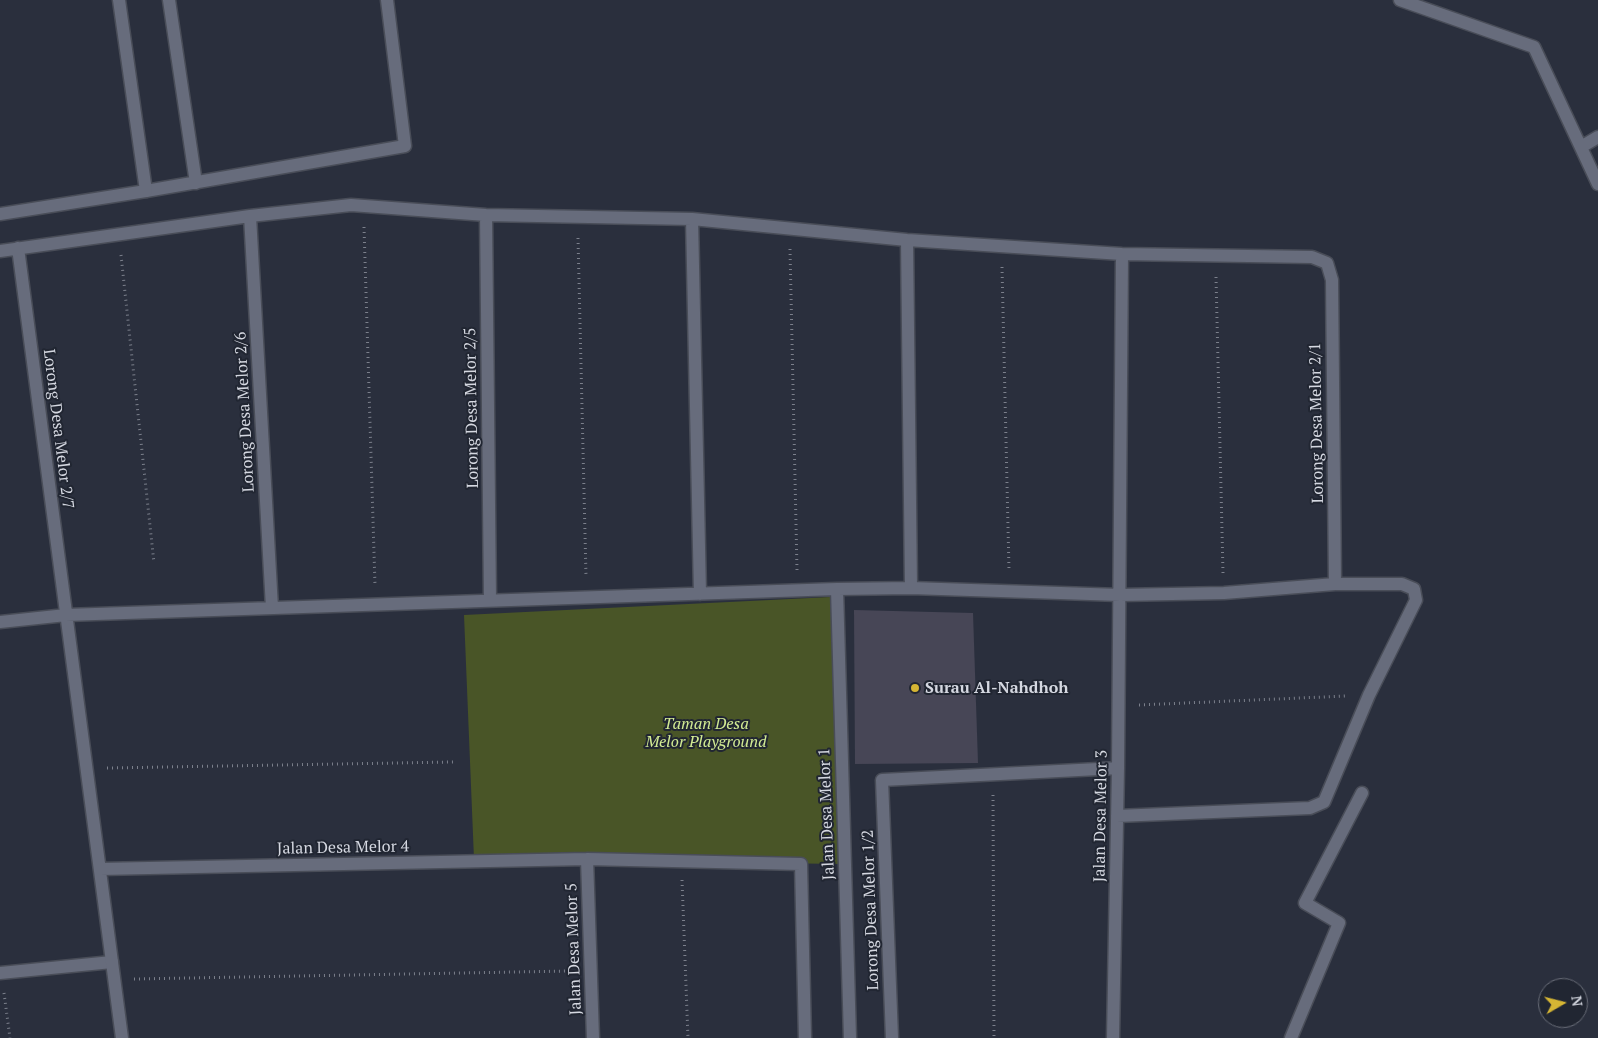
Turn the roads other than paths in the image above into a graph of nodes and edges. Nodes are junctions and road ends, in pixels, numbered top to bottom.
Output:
1 (119, 0) edge
2 (169, 0) edge
3 (387, 0) edge
4 (1400, 0) edge
5 (1598, 137) edge
6 (1581, 148) junction
7 (196, 182) junction
8 (1598, 184) edge
9 (146, 191) junction
10 (0, 214) edge
11 (486, 215) junction
12 (250, 216) junction
13 (692, 219) junction
14 (907, 240) junction
15 (18, 248) junction
16 (0, 251) edge
17 (1122, 254) junction
18 (1335, 584) junction
19 (911, 588) junction
20 (837, 589) junction
21 (700, 594) junction
22 (1120, 595) junction
23 (490, 600) junction
24 (272, 608) junction
25 (66, 615) junction
26 (0, 622) edge
27 (1118, 768) junction
28 (1362, 793) dead end
29 (1117, 816) junction
30 (588, 859) junction
31 (100, 869) junction
32 (112, 962) junction
33 (1, 973) edge
34 (122, 1038) edge
35 (593, 1038) edge
36 (805, 1038) edge
37 (850, 1038) edge
38 (892, 1038) edge
39 (1113, 1038) edge
40 (1290, 1038) edge

1 - 9 street
2 - 7 street
3 - 7 street
4 - 6 street
5 - 6 street
6 - 8 street
7 - 9 street
9 - 10 street
11 - 12 street
11 - 13 street
11 - 23 street, Lorong Desa Melor 2/5
12 - 15 street
12 - 24 street, Lorong Desa Melor 2/6
13 - 14 street
13 - 21 street
14 - 17 street
14 - 19 street
15 - 16 street
15 - 25 street, Lorong Desa Melor 2/7
17 - 18 street, Lorong Desa Melor 2/1
17 - 22 street, Jalan Desa Melor 3
18 - 22 street
18 - 29 street
19 - 20 street
19 - 22 street
20 - 21 street
20 - 37 street, Jalan Desa Melor 1
21 - 23 street
22 - 27 street, Jalan Desa Melor 3
23 - 24 street
24 - 25 street
25 - 26 street
25 - 31 street, Lorong Desa Melor 2/7
27 - 29 street, Jalan Desa Melor 3
27 - 38 street, Lorong Desa Melor 1/2
28 - 40 street
29 - 39 street, Jalan Desa Melor 3
30 - 31 street, Jalan Desa Melor 4
30 - 35 street, Jalan Desa Melor 5
30 - 36 street, Jalan Desa Melor 4
31 - 32 street, Lorong Desa Melor 2/7
32 - 33 street
32 - 34 street, Lorong Desa Melor 2/7

